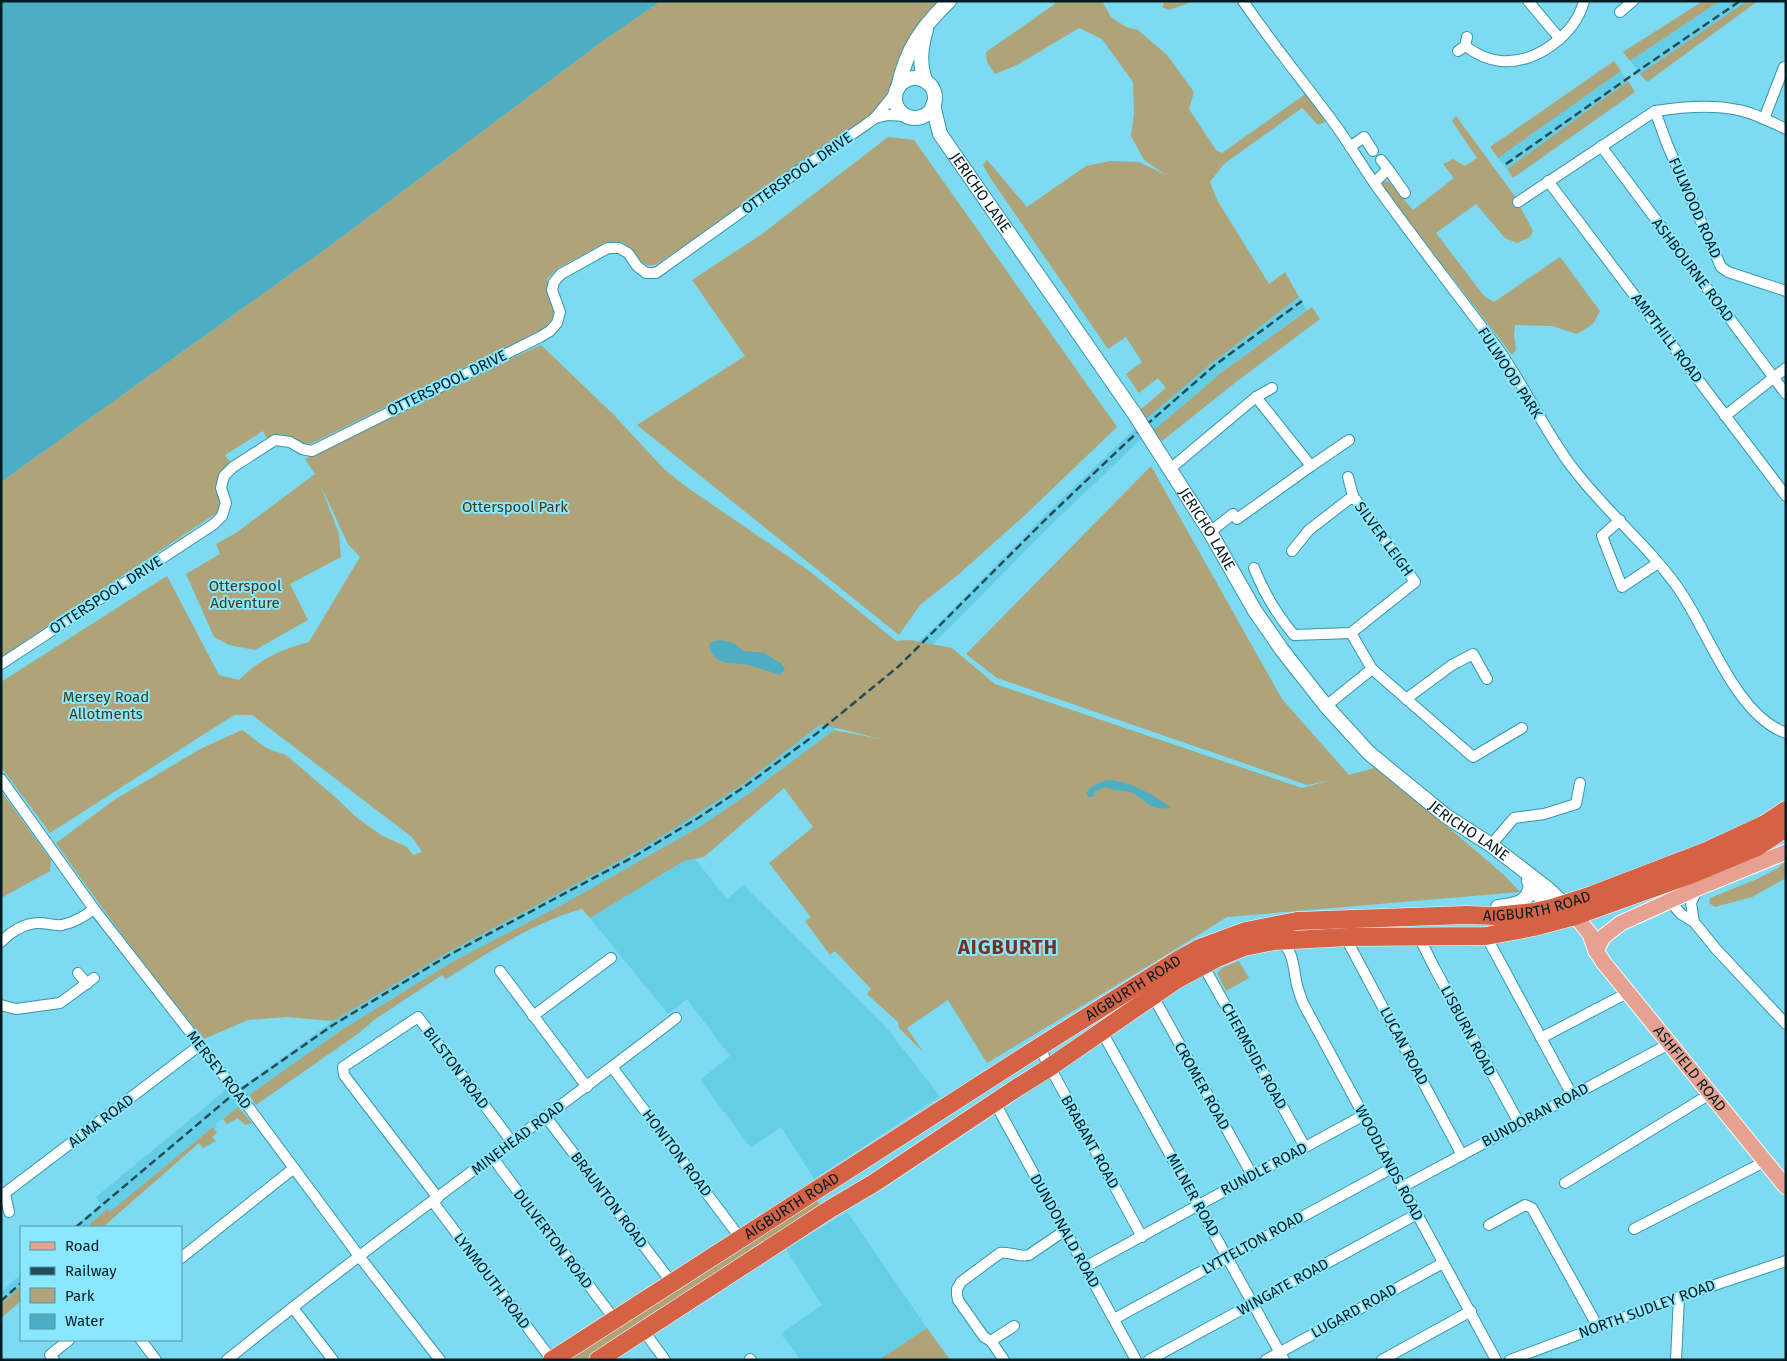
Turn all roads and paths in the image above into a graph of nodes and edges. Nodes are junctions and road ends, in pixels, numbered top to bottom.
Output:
1 (949, 1) edge
2 (1243, 1) edge
3 (1528, 1) edge
4 (1584, 1) edge
5 (927, 26) junction
6 (1560, 38) junction
7 (1463, 45) dead end
8 (1784, 67) dead end
9 (925, 80) junction
10 (898, 89) junction
11 (933, 105) junction
12 (1655, 111) junction
13 (910, 116) junction
14 (875, 118) junction
15 (1764, 118) junction
16 (1786, 129) edge
17 (940, 134) junction
18 (1601, 146) junction
19 (1350, 147) junction
20 (1373, 151) dead end
21 (1381, 160) dead end
22 (1388, 170) junction
23 (1548, 180) junction
24 (1374, 183) junction
25 (1405, 193) dead end
26 (1518, 202) dead end
27 (1786, 291) edge
28 (1786, 368) edge
29 (1773, 377) junction
30 (1272, 388) dead end
31 (1786, 394) edge
32 (1256, 397) junction
33 (1725, 416) junction
34 (1349, 440) dead end
35 (1311, 466) junction
36 (1170, 469) junction
37 (1348, 477) dead end
38 (1353, 496) junction
39 (1786, 496) edge
40 (1620, 520) junction
41 (1210, 532) junction
42 (1292, 551) dead end
43 (1658, 563) junction
44 (1254, 568) dead end
45 (1351, 633) junction
46 (1, 664) edge
47 (1372, 668) junction
48 (1487, 679) dead end
49 (1406, 699) junction
50 (1326, 706) junction
51 (1522, 728) dead end
52 (1786, 733) edge
53 (1, 779) edge
54 (1580, 783) dead end
55 (1786, 810) edge
56 (1786, 828) edge
57 (1491, 845) junction
58 (1786, 852) edge
59 (1529, 880) junction
60 (1698, 888) junction
61 (1669, 900) junction
62 (94, 910) junction
63 (1564, 911) junction
64 (1466, 915) junction
65 (1694, 922) junction
66 (1486, 936) junction
67 (1348, 937) junction
68 (1419, 937) junction
69 (1309, 938) junction
70 (1274, 941) junction
71 (1, 942) edge
72 (1596, 951) junction
73 (611, 958) dead end
74 (1293, 961) junction
75 (1203, 965) junction
76 (500, 971) dead end
77 (78, 973) dead end
78 (1627, 993) junction
79 (1153, 996) junction
80 (1, 1005) edge
81 (533, 1016) junction
82 (676, 1018) dead end
83 (1786, 1024) edge
84 (1102, 1032) junction
85 (1541, 1038) junction
86 (1669, 1044) junction
87 (200, 1045) junction
88 (1039, 1047) junction
89 (343, 1067) joint
90 (612, 1067) junction
91 (1050, 1068) junction
92 (587, 1087) junction
93 (1710, 1094) junction
94 (1572, 1095) junction
95 (995, 1103) junction
96 (1364, 1115) junction
97 (546, 1117) junction
98 (1519, 1123) junction
99 (512, 1142) junction
100 (1305, 1147) junction
101 (1462, 1155) junction
102 (492, 1157) junction
103 (1766, 1161) junction
104 (294, 1168) junction
105 (1392, 1168) junction
106 (1252, 1175) junction
107 (1565, 1183) dead end
108 (1402, 1187) junction
109 (1786, 1187) edge
110 (3, 1195) edge
111 (435, 1200) junction
112 (1198, 1205) junction
113 (9, 1212) dead end
114 (1417, 1214) junction
115 (1489, 1225) dead end
116 (1634, 1228) dead end
117 (1064, 1231) junction
118 (1142, 1236) junction
119 (741, 1239) junction
120 (359, 1256) junction
121 (182, 1257) edge
122 (1227, 1257) junction
123 (1786, 1261) edge
124 (1443, 1263) junction
125 (1085, 1267) junction
126 (672, 1283) junction
127 (1679, 1297) junction
128 (1253, 1303) junction
129 (293, 1308) junction
130 (1471, 1311) junction
131 (1114, 1319) junction
132 (615, 1320) junction
133 (1014, 1326) dead end
134 (1598, 1327) junction
135 (644, 1330) junction
136 (68, 1341) edge
137 (142, 1341) edge
138 (991, 1341) junction
139 (240, 1356) edge
140 (1282, 1356) edge
141 (52, 1357) edge
142 (156, 1360) edge
143 (227, 1360) edge
144 (333, 1360) edge
145 (440, 1360) edge
146 (552, 1360) edge
147 (598, 1360) edge
148 (665, 1360) edge
149 (1004, 1360) edge
150 (1136, 1360) edge
151 (1149, 1360) edge
152 (1266, 1360) edge
153 (1382, 1360) edge
154 (1496, 1360) edge
155 (1510, 1360) edge
156 (1676, 1360) edge

1 - 5 street
2 - 19 street, FULWOOD PARK
3 - 6 street
4 - 6 street
5 - 9 street
5 - 10 street
6 - 7 street
8 - 15 street
9 - 10 street
9 - 11 street
10 - 13 street
10 - 14 street, OTTERSPOOL DRIVE
11 - 13 street
11 - 17 street, JERICHO LANE
12 - 15 street
12 - 18 street
12 - 27 street, FULWOOD ROAD
13 - 14 street, OTTERSPOOL DRIVE
13 - 17 street, JERICHO LANE
14 - 46 street, OTTERSPOOL DRIVE
15 - 16 street
17 - 36 street, JERICHO LANE, bridge
18 - 23 street
18 - 29 street, ASHBOURNE ROAD
19 - 20 street
19 - 24 street, FULWOOD PARK
21 - 22 street
22 - 24 street
22 - 25 street
23 - 26 street
23 - 33 street, AMPTHILL ROAD
24 - 40 street, FULWOOD PARK
28 - 29 street
29 - 31 street, ASHBOURNE ROAD
29 - 33 street
30 - 32 street
32 - 35 street
32 - 36 street
33 - 39 street, AMPTHILL ROAD
34 - 35 street
35 - 41 street
36 - 41 street, JERICHO LANE
37 - 38 street
38 - 42 street, SILVER LEIGH
38 - 45 street, SILVER LEIGH
40 - 43 street, FULWOOD PARK
40 - 43 street
41 - 50 street, JERICHO LANE
43 - 52 street, FULWOOD PARK
44 - 45 street
45 - 47 street
47 - 49 street
47 - 50 street
48 - 49 street
49 - 51 street
50 - 57 street, JERICHO LANE
53 - 62 street, MERSEY ROAD
54 - 57 street
55 - 63 highway, AIGBURTH ROAD
56 - 63 highway, AIGBURTH ROAD
57 - 59 street, JERICHO LANE
58 - 60 main road
59 - 63 street, JERICHO LANE
59 - 64 street
60 - 61 main road
60 - 65 street
61 - 65 street
61 - 72 main road
62 - 71 street
62 - 87 street, MERSEY ROAD
63 - 64 highway, AIGBURTH ROAD
63 - 66 highway, AIGBURTH ROAD
63 - 72 main road, ASHFIELD ROAD
64 - 88 highway, AIGBURTH ROAD
65 - 83 street
66 - 68 highway, AIGBURTH ROAD
66 - 85 street
67 - 68 highway, AIGBURTH ROAD
67 - 69 highway, AIGBURTH ROAD
67 - 101 street, LUCAN ROAD
68 - 98 street, LISBURN ROAD
69 - 70 highway, AIGBURTH ROAD
69 - 74 street
70 - 74 street, WOODLANDS ROAD
70 - 75 highway, AIGBURTH ROAD
72 - 78 main road, ASHFIELD ROAD
73 - 81 street
74 - 96 street, WOODLANDS ROAD
75 - 79 highway, AIGBURTH ROAD
75 - 100 street, CHERMSIDE ROAD
76 - 81 street
77 - 80 street
78 - 85 street
78 - 86 main road, ASHFIELD ROAD
79 - 84 highway, AIGBURTH ROAD
79 - 106 street, CROMER ROAD
81 - 92 street
82 - 90 street, MINEHEAD ROAD
84 - 91 highway, AIGBURTH ROAD
84 - 112 street, MILNER ROAD
85 - 94 street
86 - 93 main road, ASHFIELD ROAD
86 - 94 street, BUNDORAN ROAD
87 - 104 street, MERSEY ROAD, bridge
87 - 110 street, ALMA ROAD
88 - 91 street, BRABANT ROAD
88 - 119 highway, AIGBURTH ROAD
89 - 99 street, BILSTON ROAD
89 - 111 street, LYNMOUTH ROAD
90 - 92 street, MINEHEAD ROAD
90 - 119 street, HONITON ROAD
91 - 95 highway, AIGBURTH ROAD
91 - 118 street, BRABANT ROAD
92 - 97 street, MINEHEAD ROAD
93 - 103 main road, ASHFIELD ROAD
93 - 107 street
94 - 98 street, BUNDORAN ROAD
95 - 117 street, DUNDONALD ROAD
95 - 135 highway, AIGBURTH ROAD
96 - 100 street, RUNDLE ROAD
96 - 105 street, WOODLANDS ROAD
97 - 99 street, MINEHEAD ROAD
97 - 126 street, BRAUNTON ROAD
98 - 101 street, BUNDORAN ROAD
99 - 102 street, MINEHEAD ROAD
100 - 106 street, RUNDLE ROAD
101 - 108 street, BUNDORAN ROAD
102 - 111 street, MINEHEAD ROAD
102 - 132 street, DULVERTON ROAD
103 - 109 main road, ASHFIELD ROAD
103 - 116 street
104 - 120 street, MERSEY ROAD
104 - 121 street
105 - 108 street, WOODLANDS ROAD
105 - 122 street, LYTTELTON ROAD
106 - 112 street, RUNDLE ROAD
108 - 114 street, WOODLANDS ROAD
110 - 113 street
111 - 120 street, MINEHEAD ROAD
111 - 146 street, LYNMOUTH ROAD
112 - 118 street, RUNDLE ROAD
112 - 122 street, MILNER ROAD
114 - 124 street, WOODLANDS ROAD
114 - 128 street, WINGATE ROAD
115 - 134 street
117 - 125 street, DUNDONALD ROAD
117 - 138 street
118 - 125 street, RUNDLE ROAD
119 - 126 highway, AIGBURTH ROAD
120 - 129 street, MINEHEAD ROAD
120 - 145 street, MERSEY ROAD
122 - 128 street, MILNER ROAD
122 - 131 street, LYTTELTON ROAD
123 - 127 street, NORTH SUDLEY ROAD
124 - 130 street, WOODLANDS ROAD
124 - 140 street, LUGARD ROAD
125 - 131 street, DUNDONALD ROAD
126 - 132 highway, AIGBURTH ROAD
127 - 134 street, NORTH SUDLEY ROAD
127 - 156 street
128 - 140 street, MILNER ROAD
128 - 151 street, WINGATE ROAD
129 - 139 street, MINEHEAD ROAD
129 - 144 street
130 - 153 street
130 - 154 street, WOODLANDS ROAD
131 - 150 street, DUNDONALD ROAD
132 - 146 highway, AIGBURTH ROAD
133 - 138 street
134 - 155 street, NORTH SUDLEY ROAD
135 - 147 highway, AIGBURTH ROAD
135 - 148 street
136 - 141 street
137 - 142 street
138 - 149 street
139 - 143 street, MINEHEAD ROAD
140 - 152 street, LUGARD ROAD

